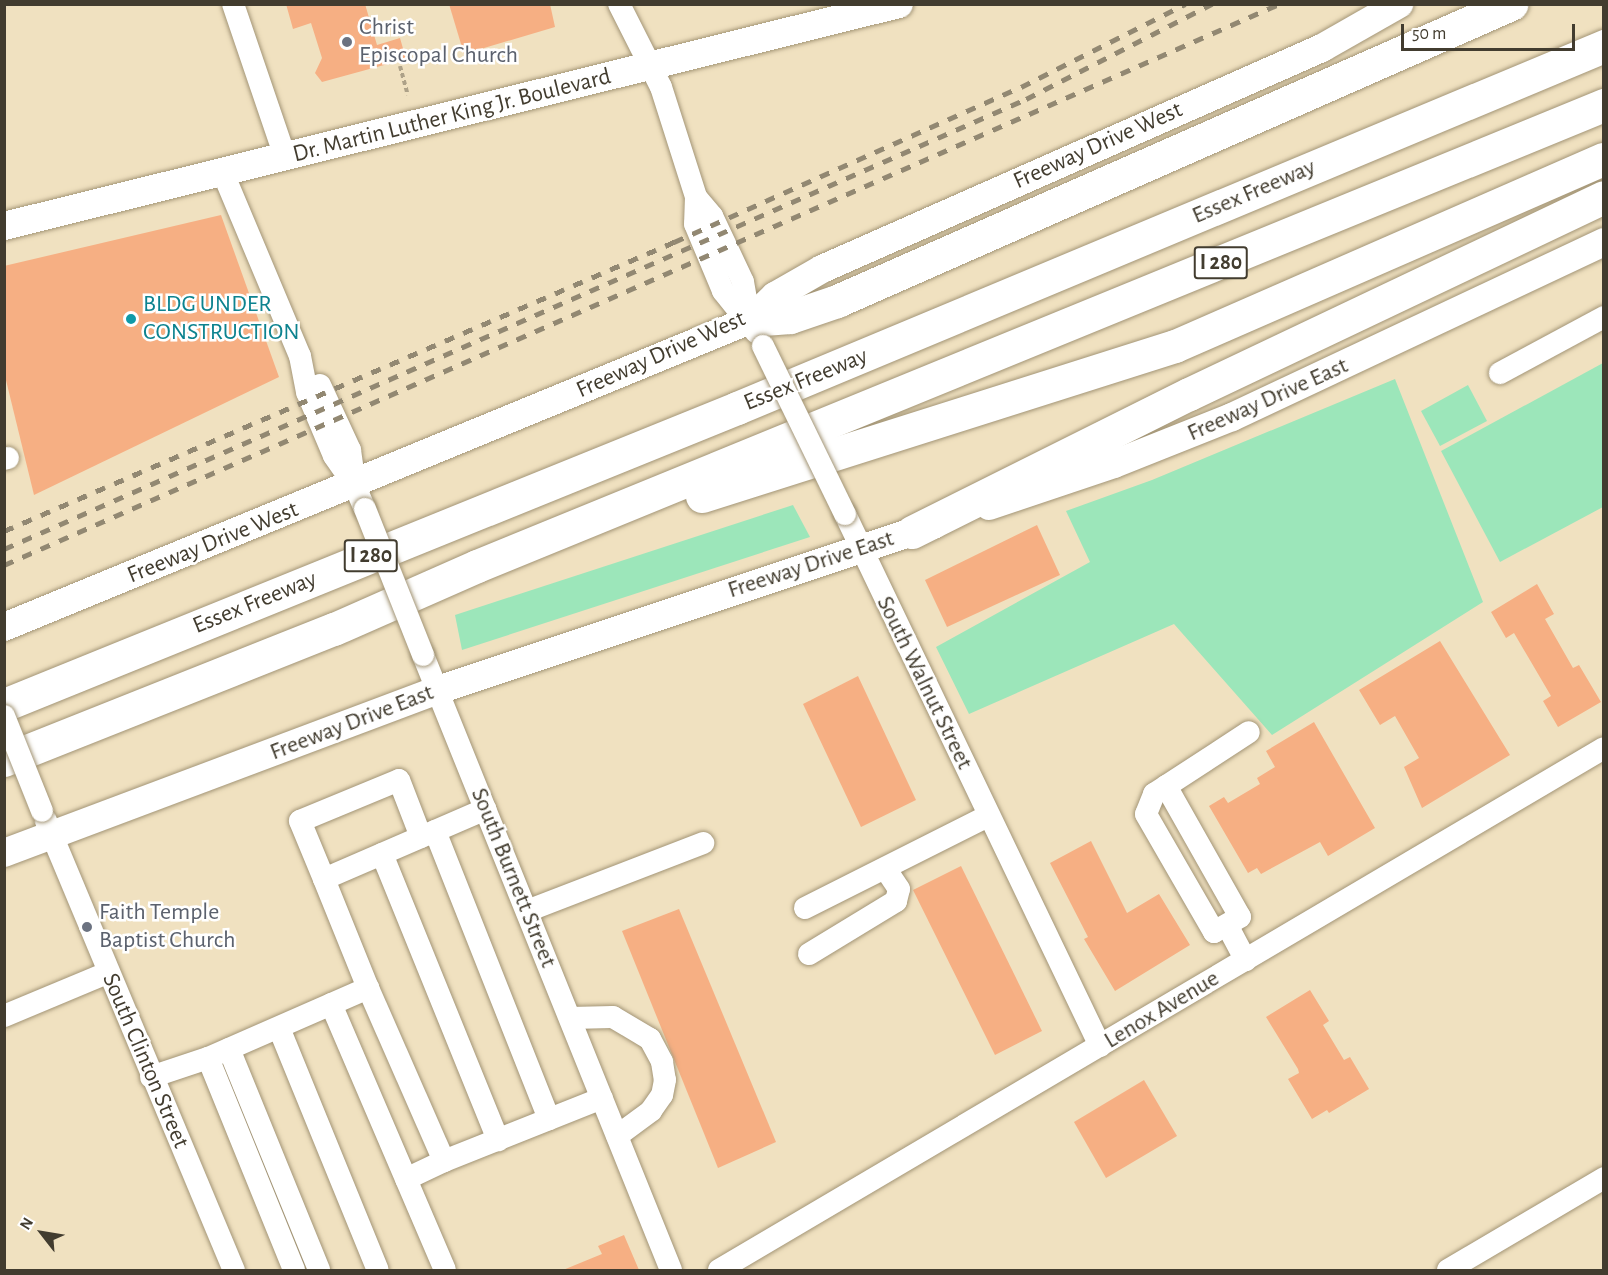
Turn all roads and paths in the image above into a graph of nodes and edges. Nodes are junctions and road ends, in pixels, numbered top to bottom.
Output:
1 (232, 4) edge
2 (619, 4) edge
3 (899, 4) edge
4 (1399, 4) edge
5 (1511, 4) edge
6 (1604, 46) edge
7 (400, 66) dead end
8 (653, 66) junction
9 (408, 95) dead end
10 (1604, 105) edge
11 (285, 157) junction
12 (1604, 159) edge
13 (223, 172) junction
14 (1604, 197) edge
15 (4, 225) edge
16 (1604, 242) edge
17 (1604, 317) edge
18 (756, 333) junction
19 (1500, 373) dead end
20 (360, 497) junction
21 (912, 532) junction
22 (860, 549) junction
23 (477, 566) junction
24 (4, 627) edge
25 (438, 690) junction
26 (4, 705) edge
27 (4, 716) edge
28 (1249, 732) dead end
29 (1604, 748) edge
30 (4, 760) edge
31 (1166, 786) junction
32 (486, 809) junction
33 (988, 816) junction
34 (46, 823) junction
35 (428, 834) junction
36 (703, 843) dead end
37 (4, 853) edge
38 (382, 854) junction
39 (885, 868) junction
40 (324, 879) junction
41 (805, 908) dead end
42 (527, 911) junction
43 (1227, 925) junction
44 (809, 954) dead end
45 (1246, 960) junction
46 (107, 973) junction
47 (368, 988) junction
48 (331, 1004) junction
49 (4, 1016) edge
50 (570, 1018) junction
51 (279, 1028) junction
52 (1100, 1046) junction
53 (218, 1053) junction
54 (151, 1077) junction
55 (602, 1098) junction
56 (549, 1119) junction
57 (617, 1136) junction
58 (498, 1140) junction
59 (444, 1161) junction
60 (1604, 1178) edge
61 (406, 1179) junction
62 (234, 1270) edge
63 (294, 1270) edge
64 (319, 1270) edge
65 (378, 1270) edge
66 (445, 1270) edge
67 (671, 1270) edge
68 (719, 1270) edge
69 (1448, 1270) edge

1 - 11 street
2 - 8 street, South Walnut Street
3 - 8 main road, Dr. Martin Luther King Jr. Boulevard
4 - 18 main road, Freeway Drive West
5 - 18 highway
6 - 26 highway, Essex Freeway / I 280
7 - 9 path
8 - 11 main road, Dr. Martin Luther King Jr. Boulevard
8 - 18 street, South Walnut Street
10 - 23 highway, Essex Freeway / I 280
11 - 13 main road, Dr. Martin Luther King Jr. Boulevard
12 - 23 highway
13 - 15 main road, Dr. Martin Luther King Jr. Boulevard
13 - 20 street, South Burnett Street
14 - 21 highway
16 - 21 main road, Freeway Drive East
17 - 19 street
18 - 20 main road, Freeway Drive West
18 - 22 street, South Walnut Street, bridge
20 - 24 main road, Freeway Drive West
20 - 25 street, South Burnett Street, bridge
21 - 22 main road, Freeway Drive East
22 - 25 main road, Freeway Drive East
22 - 33 street, South Walnut Street
23 - 30 highway, Essex Freeway / I 280
25 - 32 street, South Burnett Street
25 - 34 main road, Freeway Drive East
27 - 34 street, South Clinton Street, bridge
28 - 31 street
29 - 45 street, Lenox Avenue
31 - 43 street
31 - 43 street
32 - 35 street
32 - 42 street, South Burnett Street
33 - 39 street
33 - 52 street, South Walnut Street
34 - 37 main road, Freeway Drive East
34 - 46 street, South Clinton Street
35 - 38 street
35 - 40 street
35 - 56 street
36 - 42 street
38 - 40 street
38 - 58 street
39 - 41 street
39 - 44 street
40 - 47 street
42 - 50 street, South Burnett Street
43 - 45 street
45 - 52 street, Lenox Avenue
46 - 49 street
46 - 54 street, South Clinton Street
47 - 48 street
47 - 59 street
48 - 51 street
48 - 61 street
50 - 55 street, South Burnett Street
50 - 57 street
51 - 53 street
51 - 65 street
52 - 68 street, Lenox Avenue
53 - 54 street
53 - 63 street
53 - 64 street
54 - 62 street, South Clinton Street
55 - 56 street
55 - 57 street, South Burnett Street
56 - 58 street
57 - 67 street, South Burnett Street
58 - 59 street
59 - 61 street
60 - 69 street
61 - 66 street

